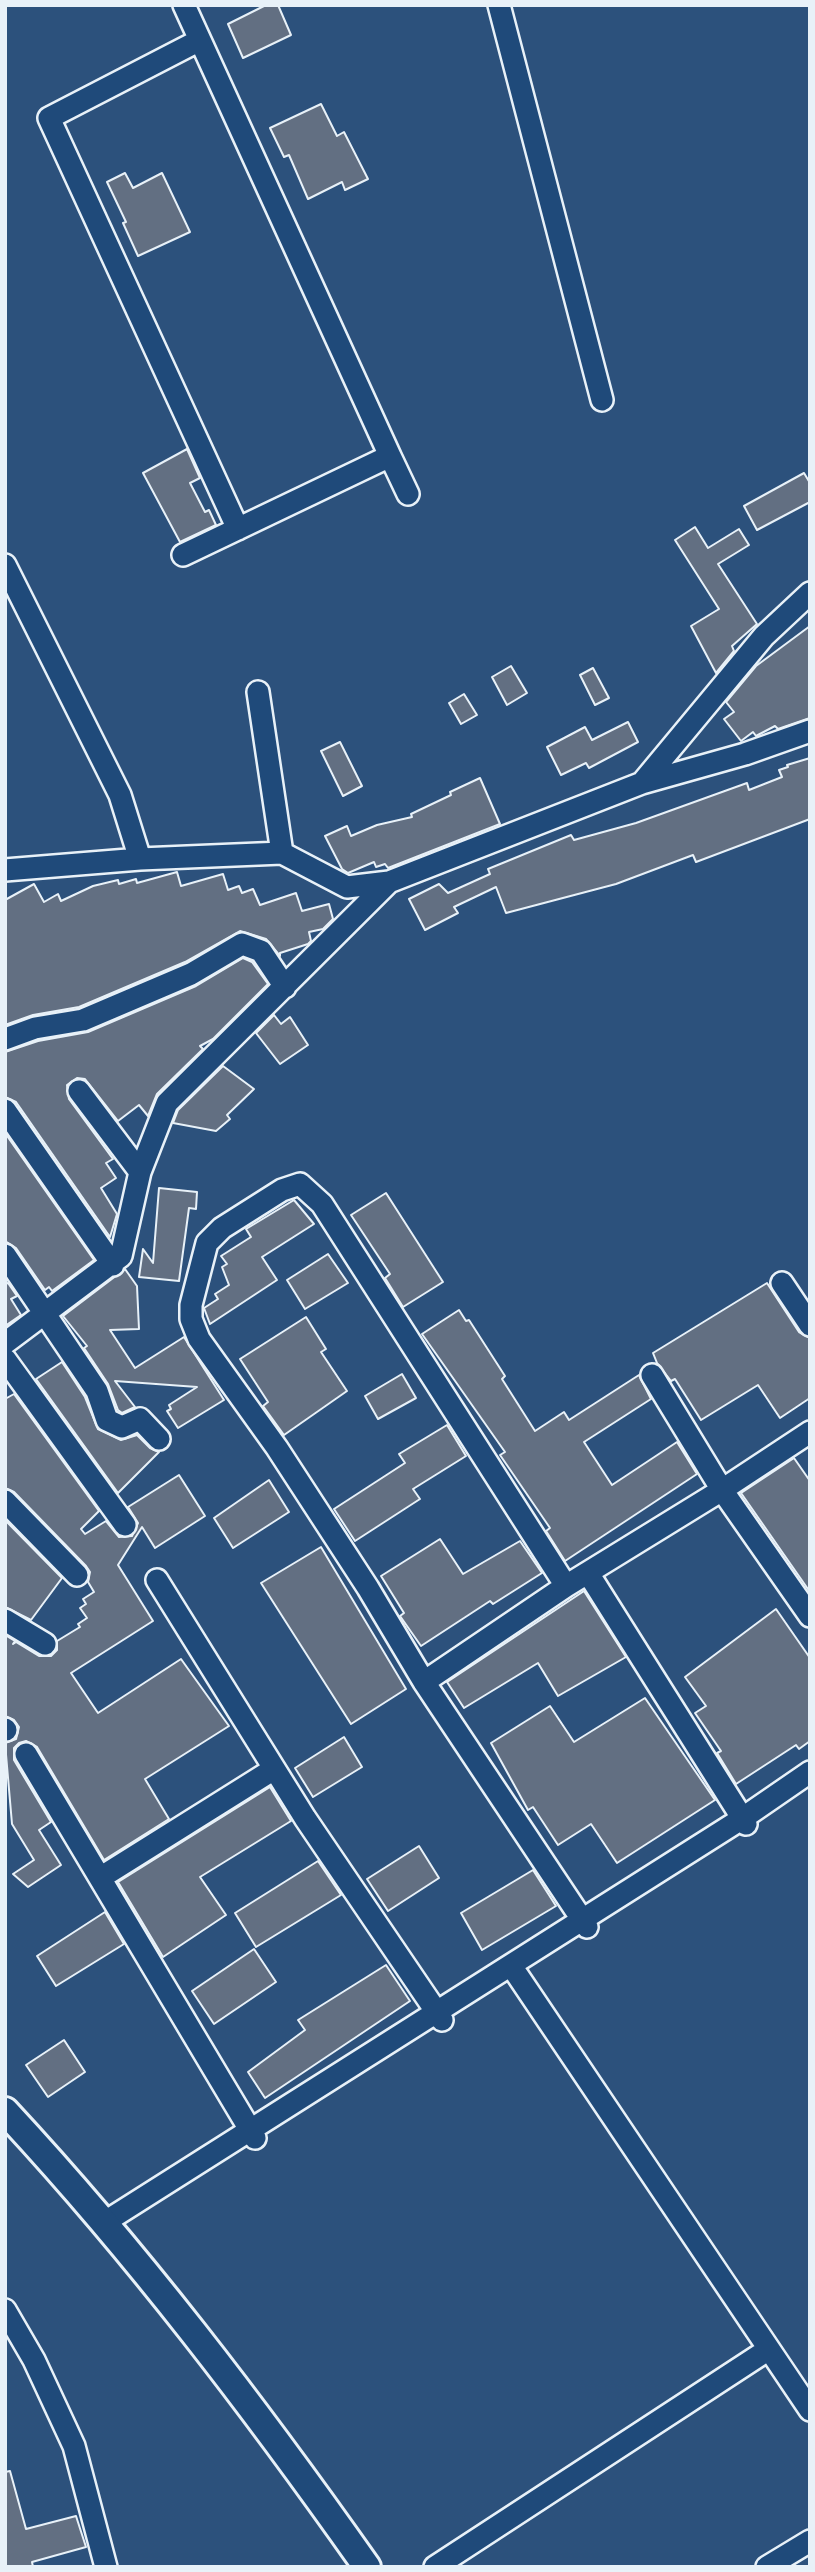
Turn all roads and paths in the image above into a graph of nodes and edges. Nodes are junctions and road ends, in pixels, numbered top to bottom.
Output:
1 (184, 5) edge
2 (499, 5) edge
3 (200, 40) junction
4 (602, 400) dead end
5 (390, 456) junction
6 (408, 494) dead end
7 (238, 529) junction
8 (183, 555) dead end
9 (5, 565) edge
10 (810, 593) edge
11 (258, 692) dead end
12 (810, 731) edge
13 (642, 783) junction
14 (282, 853) junction
15 (140, 859) junction
16 (5, 870) edge
17 (389, 881) junction
18 (285, 987) junction
19 (5, 1039) edge
20 (79, 1091) dead end
21 (5, 1110) edge
22 (140, 1172) junction
23 (5, 1255) edge
24 (113, 1265) junction
25 (782, 1283) dead end
26 (45, 1316) junction
27 (810, 1325) edge
28 (5, 1343) edge
29 (5, 1359) edge
30 (652, 1375) dead end
31 (810, 1432) edge
32 (159, 1439) dead end
33 (722, 1490) junction
34 (5, 1502) edge
35 (125, 1525) dead end
36 (588, 1573) junction
37 (77, 1575) dead end
38 (157, 1580) dead end
39 (566, 1586) junction
40 (810, 1616) edge
41 (5, 1620) edge
42 (45, 1644) dead end
43 (424, 1682) junction
44 (26, 1754) dead end
45 (274, 1769) junction
46 (810, 1772) edge
47 (810, 1781) edge
48 (744, 1821) junction
49 (100, 1878) junction
50 (585, 1922) junction
51 (516, 1973) junction
52 (439, 2016) junction
53 (5, 2111) edge
54 (253, 2133) junction
55 (105, 2222) junction
56 (5, 2310) edge
57 (769, 2349) junction
58 (810, 2410) edge
59 (810, 2541) edge
60 (106, 2567) edge
61 (367, 2567) edge
62 (435, 2567) edge
63 (767, 2567) edge

1 - 3 street
2 - 4 street
3 - 5 street
3 - 7 street
5 - 6 street
5 - 7 street
7 - 8 street
9 - 15 street
10 - 13 street
11 - 14 street
12 - 13 street
13 - 17 street
14 - 15 street
14 - 17 street
15 - 16 street
17 - 18 street
18 - 19 street
18 - 22 street
20 - 22 street
21 - 24 street
22 - 24 street
23 - 26 street
24 - 26 street
25 - 27 street
26 - 28 street
26 - 32 street
29 - 35 street
30 - 33 street
31 - 33 street
33 - 36 street
33 - 40 street
34 - 37 street
36 - 39 street
36 - 48 street
38 - 45 street
39 - 43 street
39 - 43 street
41 - 42 street
43 - 50 street
44 - 49 street
45 - 49 street
45 - 52 street
46 - 48 street
47 - 48 street
48 - 50 street
49 - 54 street
50 - 51 street
50 - 52 street
51 - 52 street
51 - 57 street
52 - 54 street
53 - 55 street
54 - 55 street
55 - 61 street
56 - 60 street
57 - 58 street
57 - 62 street
59 - 63 street

